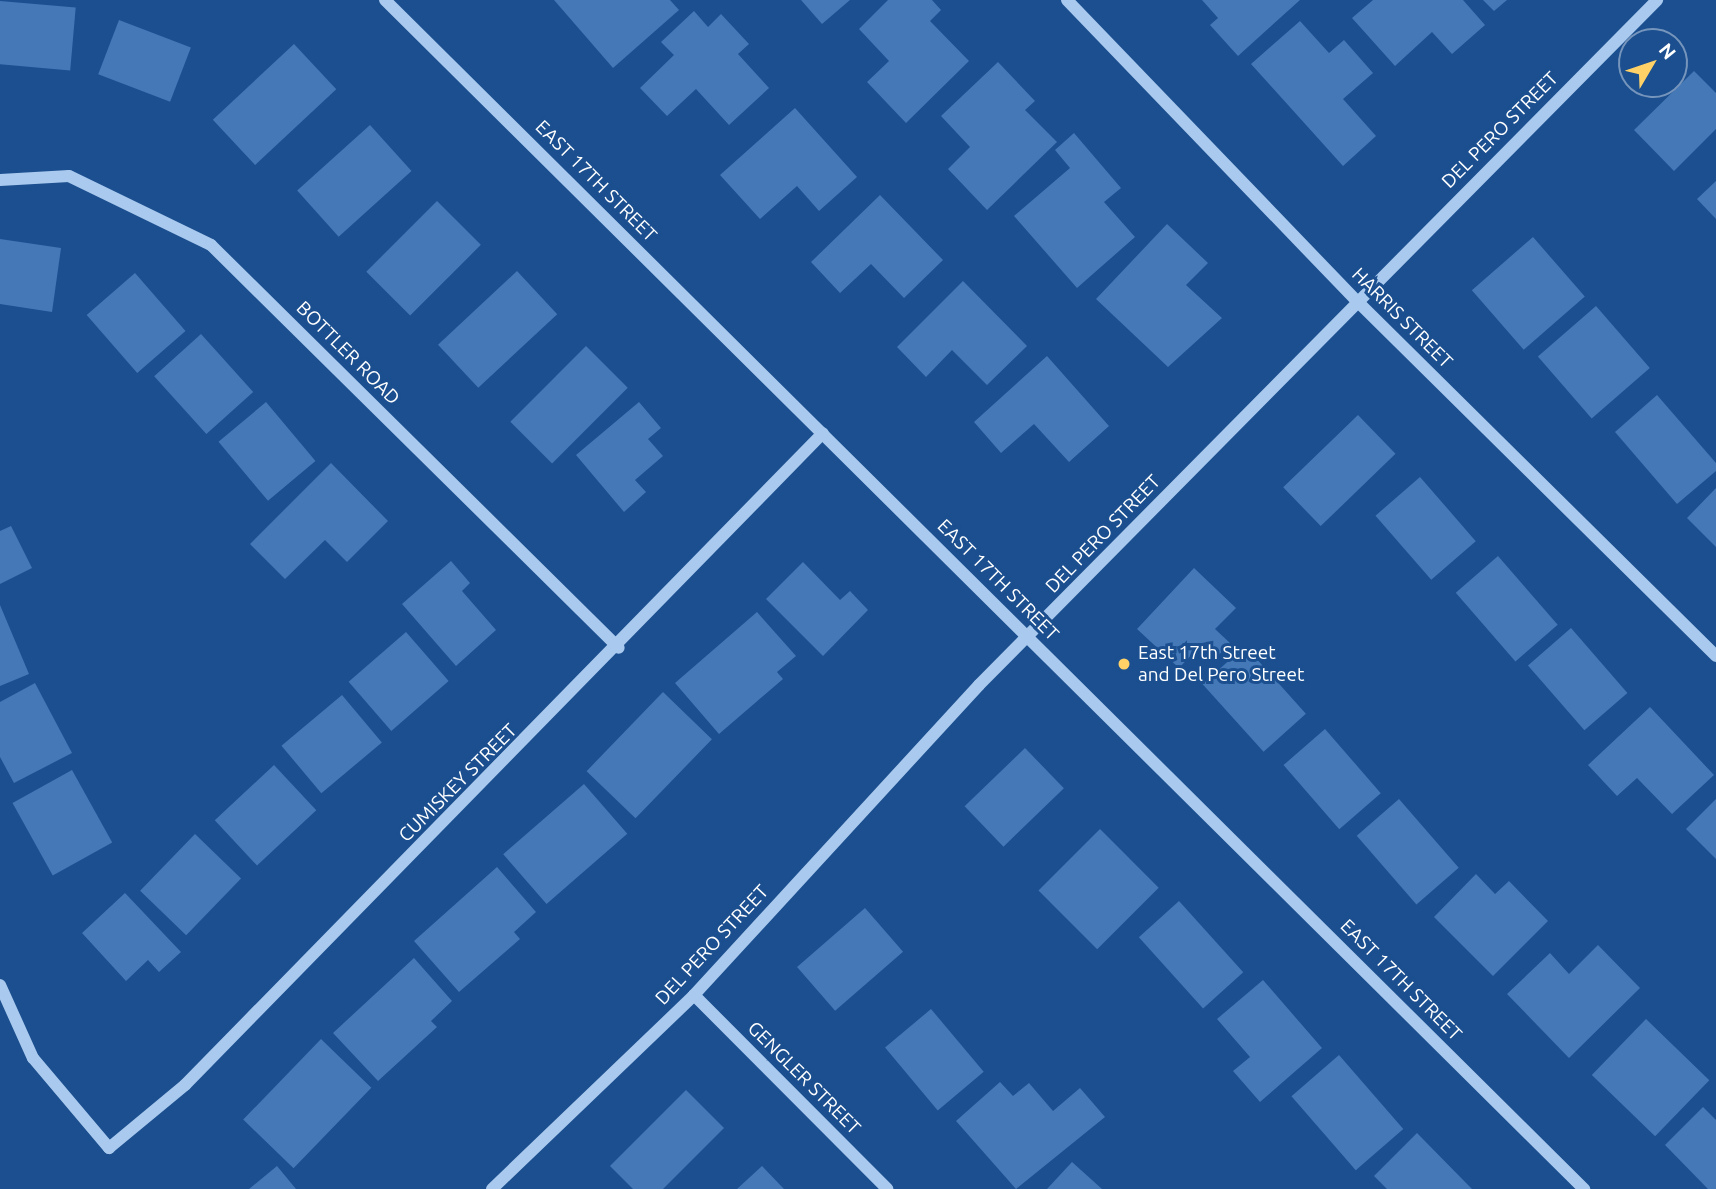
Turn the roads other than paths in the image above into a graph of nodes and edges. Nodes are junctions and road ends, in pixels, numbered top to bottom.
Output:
1 (385, 0) edge
2 (1067, 0) edge
3 (1657, 0) edge
4 (0, 180) edge
5 (1357, 301) junction
6 (823, 433) junction
7 (1028, 637) junction
8 (619, 648) junction
9 (1716, 656) edge
10 (0, 985) edge
11 (694, 995) junction
12 (492, 1189) edge
13 (887, 1189) edge
14 (1584, 1189) edge

1 - 6 street, EAST 17TH STREET
2 - 5 street, HARRIS STREET
3 - 5 street, DEL PERO STREET
4 - 8 street, BOTTLER ROAD
5 - 7 street, DEL PERO STREET
5 - 9 street, HARRIS STREET
6 - 7 street, EAST 17TH STREET
6 - 8 street, CUMISKEY STREET
7 - 11 street, DEL PERO STREET
7 - 14 street, EAST 17TH STREET
8 - 10 street, CUMISKEY STREET
11 - 12 street, DEL PERO STREET
11 - 13 street, GENGLER STREET

